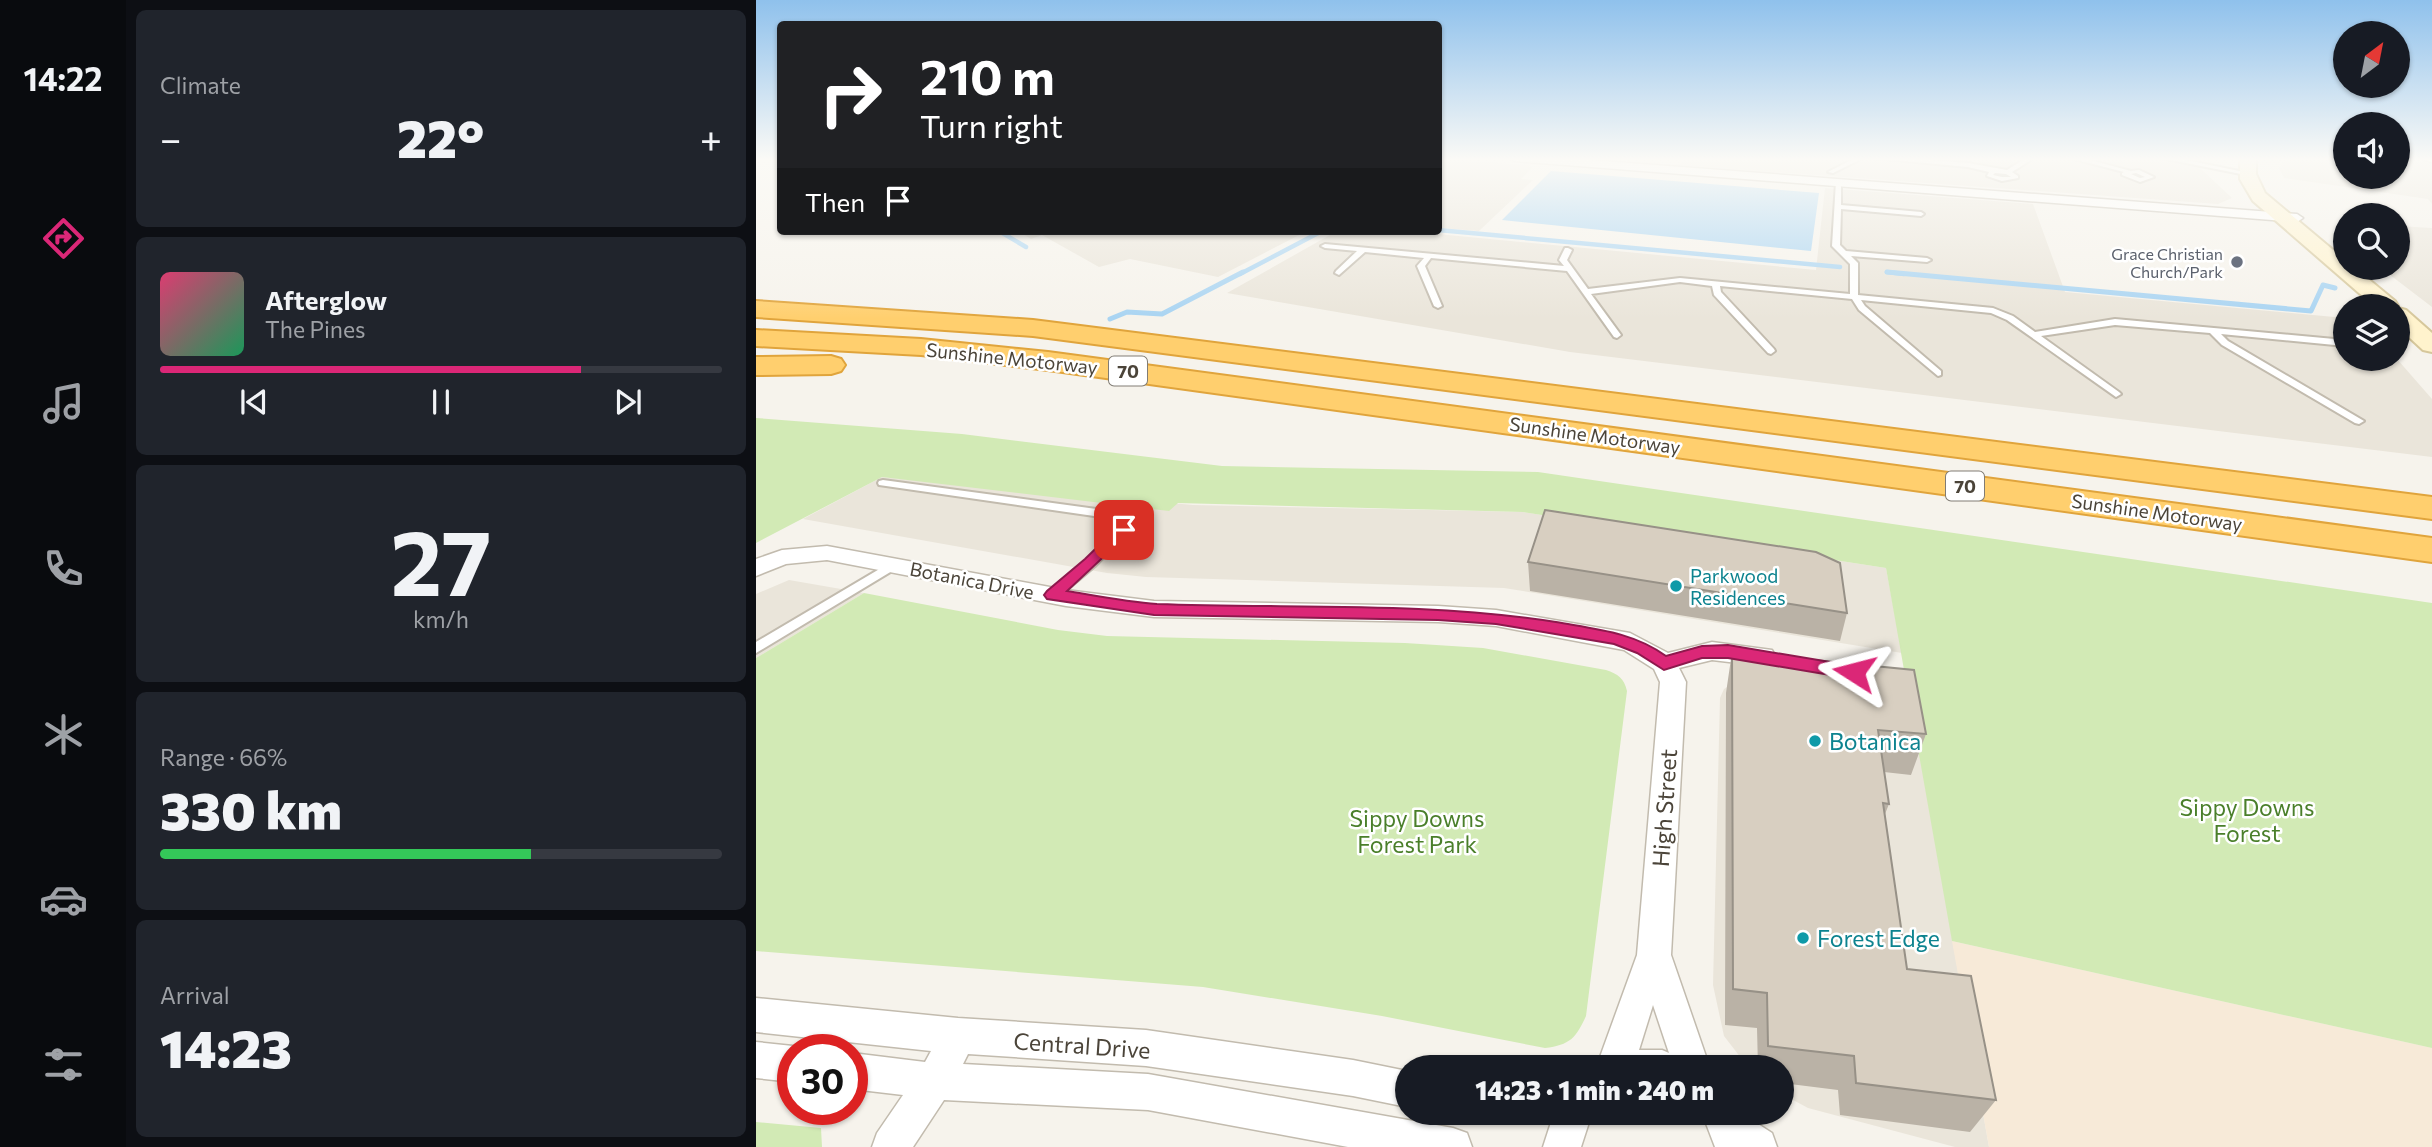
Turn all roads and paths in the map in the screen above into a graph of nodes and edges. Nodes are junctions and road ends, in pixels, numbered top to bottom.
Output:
1 (1837, 212) edge
2 (1892, 212) edge
3 (2216, 212) edge
4 (2281, 212) edge
5 (2285, 212) edge
6 (1922, 214) dead end
7 (2289, 217) junction
8 (1325, 246) dead end
9 (1363, 250) junction
10 (1568, 250) dead end
11 (1843, 253) junction
12 (1429, 256) junction
13 (1927, 260) dead end
14 (1569, 269) junction
15 (1339, 272) dead end
16 (1716, 284) junction
17 (810, 288) dead end
18 (1586, 292) junction
19 (2373, 294) edge
20 (1854, 297) junction
21 (1438, 306) dead end
22 (756, 309) edge
23 (2410, 326) edge
24 (2213, 331) junction
25 (1617, 335) dead end
26 (2034, 335) junction
27 (756, 338) edge
28 (2333, 343) edge
29 (2432, 345) edge
30 (1772, 351) dead end
31 (756, 366) edge
32 (1375, 370) junction
33 (1938, 373) dead end
34 (2116, 394) dead end
35 (2359, 421) dead end
36 (1497, 422) junction
37 (883, 483) dead end
38 (2432, 508) edge
39 (2432, 550) edge
40 (893, 565) junction
41 (756, 568) edge
42 (1052, 595) junction
43 (756, 648) edge
44 (1782, 660) edge
45 (1664, 663) junction
46 (1654, 955) junction
47 (756, 1015) edge
48 (958, 1036) junction
49 (1620, 1055) edge
50 (1688, 1055) edge
51 (756, 1060) edge
52 (777, 1062) edge
53 (868, 1073) edge
54 (935, 1081) junction
55 (1395, 1087) edge
56 (1569, 1125) edge
57 (891, 1147) edge
58 (1453, 1147) edge
59 (1562, 1147) edge

1 - 11 lane
2 - 6 lane
3 - 7 street
4 - 7 street
5 - 7 street
7 - 19 street
8 - 9 lane
9 - 12 lane
9 - 15 lane
10 - 14 lane
11 - 13 lane
11 - 20 lane
12 - 14 lane
12 - 21 lane
14 - 18 lane
16 - 18 lane
16 - 20 lane
16 - 30 lane
17 - 32 highway
18 - 25 lane
20 - 26 lane
20 - 33 lane
22 - 32 highway, Sunshine Motorway / 70
23 - 29 street
24 - 26 lane
24 - 28 lane
24 - 35 lane
26 - 34 lane
27 - 36 highway, Sunshine Motorway / 70
31 - 36 highway
32 - 38 highway, Sunshine Motorway / 70
36 - 39 highway, Sunshine Motorway / 70
37 - 42 lane
40 - 41 street, Botanica Drive
40 - 42 street, Botanica Drive
40 - 43 lane
42 - 45 street, Botanica Drive
44 - 45 street
45 - 46 street, High Street
46 - 49 street, High Street
46 - 50 street, High Street
47 - 48 street, Central Drive
48 - 54 street
48 - 55 street, Central Drive
51 - 52 street
53 - 54 street, Central Drive
54 - 57 street
54 - 58 street, Central Drive
56 - 59 street

